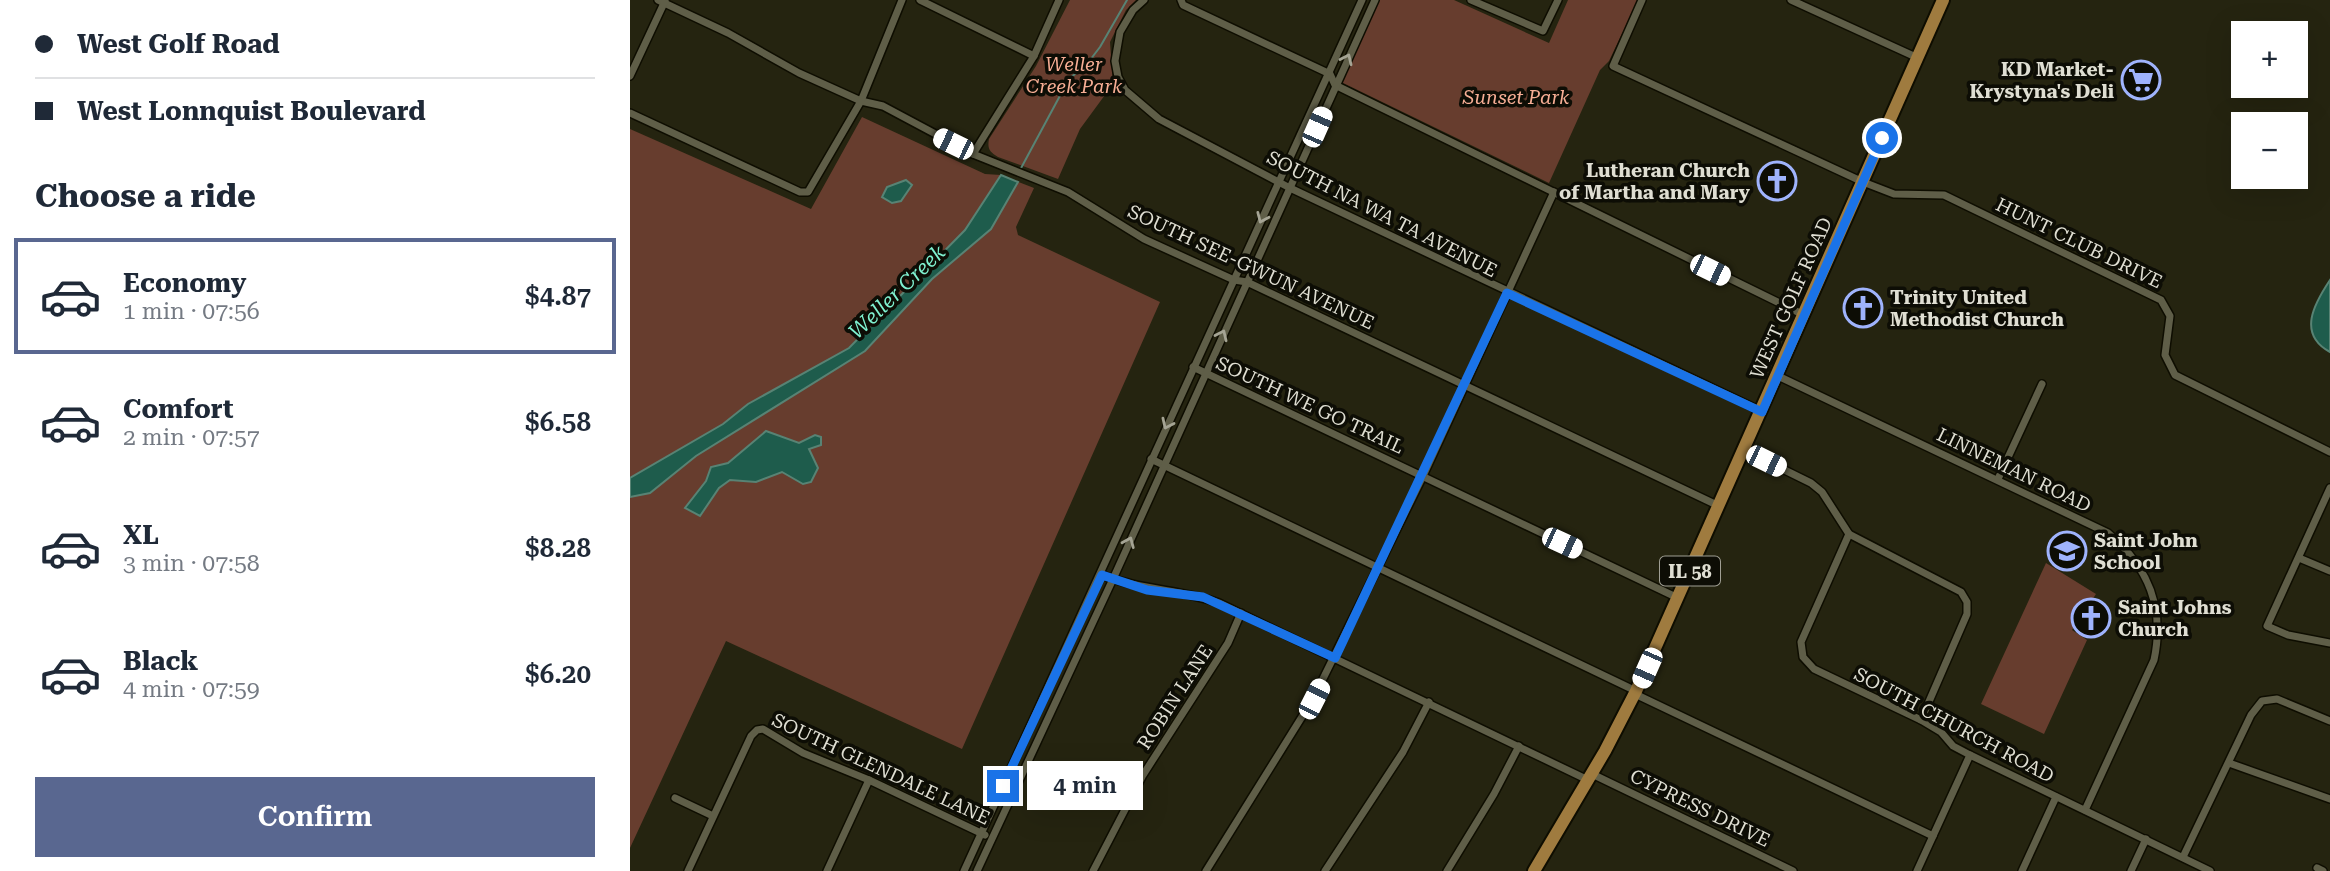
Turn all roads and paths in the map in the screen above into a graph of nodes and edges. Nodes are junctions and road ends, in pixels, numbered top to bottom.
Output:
1 (902, 0) edge
2 (920, 0) edge
3 (1059, 0) edge
4 (1144, 0) edge
5 (1181, 0) edge
6 (1362, 0) edge
7 (1375, 0) edge
8 (1471, 0) edge
9 (1558, 0) edge
10 (1642, 0) edge
11 (1791, 0) edge
12 (1943, 0) edge
13 (662, 1) edge
14 (1034, 56) junction
15 (1918, 58) junction
16 (1330, 74) junction
17 (630, 76) edge
18 (1335, 85) junction
19 (861, 101) junction
20 (630, 113) edge
21 (973, 154) junction
22 (1279, 180) junction
23 (1863, 182) junction
24 (1290, 188) junction
25 (1555, 192) junction
26 (1234, 280) junction
27 (1247, 282) junction
28 (1507, 293) junction
29 (1805, 316) junction
30 (1193, 367) junction
31 (1205, 372) junction
32 (1778, 376) junction
33 (2042, 384) dead end
34 (1465, 386) junction
35 (1762, 412) junction
36 (1744, 450) junction
37 (2330, 452) edge
38 (1151, 460) junction
39 (1163, 464) junction
40 (1423, 476) junction
41 (1998, 479) junction
42 (2330, 488) edge
43 (1719, 506) junction
44 (1849, 534) junction
45 (2299, 558) junction
46 (1380, 567) junction
47 (2330, 571) edge
48 (1102, 575) junction
49 (1114, 579) junction
50 (1678, 598) junction
51 (1241, 613) junction
52 (2330, 643) edge
53 (1335, 658) junction
54 (1635, 692) junction
55 (1429, 702) junction
56 (1921, 720) junction
57 (2330, 721) edge
58 (1519, 746) junction
59 (1970, 755) junction
60 (2229, 763) junction
61 (1590, 777) junction
62 (869, 780) junction
63 (2056, 797) junction
64 (675, 798) dead end
65 (2330, 799) edge
66 (2085, 810) junction
67 (713, 816) junction
68 (982, 833) junction
69 (1933, 836) junction
70 (992, 838) junction
71 (2146, 839) junction
72 (2183, 857) junction
73 (970, 870) edge
74 (688, 871) edge
75 (827, 871) edge
76 (1093, 871) edge
77 (1206, 871) edge
78 (1325, 871) edge
79 (1447, 871) edge
80 (1534, 871) edge
81 (1793, 871) edge
82 (1917, 871) edge
83 (2022, 871) edge
84 (2132, 871) edge
85 (2210, 871) edge

1 - 19 street
2 - 14 street
3 - 14 street
4 - 22 street, SOUTH NA WA TA AVENUE
5 - 16 street
6 - 16 street
18 -> 7 street
8 - 9 street
10 - 23 street, HUNT CLUB DRIVE
11 - 15 street
12 - 15 main road, WEST GOLF ROAD / IL 58
13 - 17 street
13 - 19 street, SOUTH SEE-GWUN AVENUE
14 - 21 street
15 - 23 main road, WEST GOLF ROAD / IL 58
16 - 18 street
16 - 22 street
18 - 24 street
18 - 25 street
19 - 20 street
19 - 21 street, SOUTH SEE-GWUN AVENUE
21 - 26 street, SOUTH SEE-GWUN AVENUE
22 - 24 street, SOUTH NA WA TA AVENUE
22 -> 26 street
23 - 29 main road, WEST GOLF ROAD / IL 58
23 - 37 street, HUNT CLUB DRIVE
24 - 27 street
24 - 28 street, SOUTH NA WA TA AVENUE
25 - 28 street
25 - 29 street
26 - 27 street, SOUTH SEE-GWUN AVENUE
26 - 30 street
31 -> 27 street
27 - 34 street, SOUTH SEE-GWUN AVENUE
28 - 34 street
28 - 35 street, SOUTH NA WA TA AVENUE
29 - 32 main road, WEST GOLF ROAD / IL 58
30 - 31 street, SOUTH WE GO TRAIL
30 -> 38 street
31 - 39 street
31 - 40 street, SOUTH WE GO TRAIL
32 - 35 main road, WEST GOLF ROAD / IL 58
32 - 41 street, LINNEMAN ROAD
33 - 41 street
34 - 40 street
34 - 43 street, SOUTH SEE-GWUN AVENUE
35 - 36 main road, WEST GOLF ROAD / IL 58
36 - 43 main road, WEST GOLF ROAD / IL 58
36 - 44 street
38 - 39 street
38 - 48 street
39 - 46 street
49 -> 39 street
40 - 46 street
40 - 50 street, SOUTH WE GO TRAIL
41 - 66 street, LINNEMAN ROAD
42 - 45 street
43 - 50 main road, WEST GOLF ROAD / IL 58
44 - 56 street
44 - 56 street, SOUTH CHURCH ROAD
45 - 47 street
45 - 52 street
46 - 53 street
46 - 54 street
48 - 49 street, CYPRESS DRIVE
48 - 68 street
49 - 51 street, CYPRESS DRIVE
49 - 70 street
50 - 54 main road, WEST GOLF ROAD / IL 58
51 - 53 street, CYPRESS DRIVE
51 - 76 street, ROBIN LANE
53 - 55 street, CYPRESS DRIVE
53 - 77 street
54 - 61 main road, WEST GOLF ROAD / IL 58
54 - 69 street
55 - 58 street, CYPRESS DRIVE
55 - 78 street
56 - 59 street, SOUTH CHURCH ROAD
57 - 60 street
58 - 61 street, CYPRESS DRIVE
58 - 79 street
59 - 63 street, SOUTH CHURCH ROAD
59 - 69 street
60 - 65 street
60 - 72 street
61 - 80 main road, WEST GOLF ROAD / IL 58
61 - 81 street, CYPRESS DRIVE
62 - 67 street, SOUTH GLENDALE LANE
62 - 68 street, SOUTH GLENDALE LANE
62 - 75 street
63 - 66 street
63 - 83 street
64 - 67 street
66 - 71 street
67 - 74 street
68 - 70 street, SOUTH GLENDALE LANE
68 - 73 street
69 - 82 street
70 - 73 street
71 - 72 street
71 - 84 street
72 - 85 street

